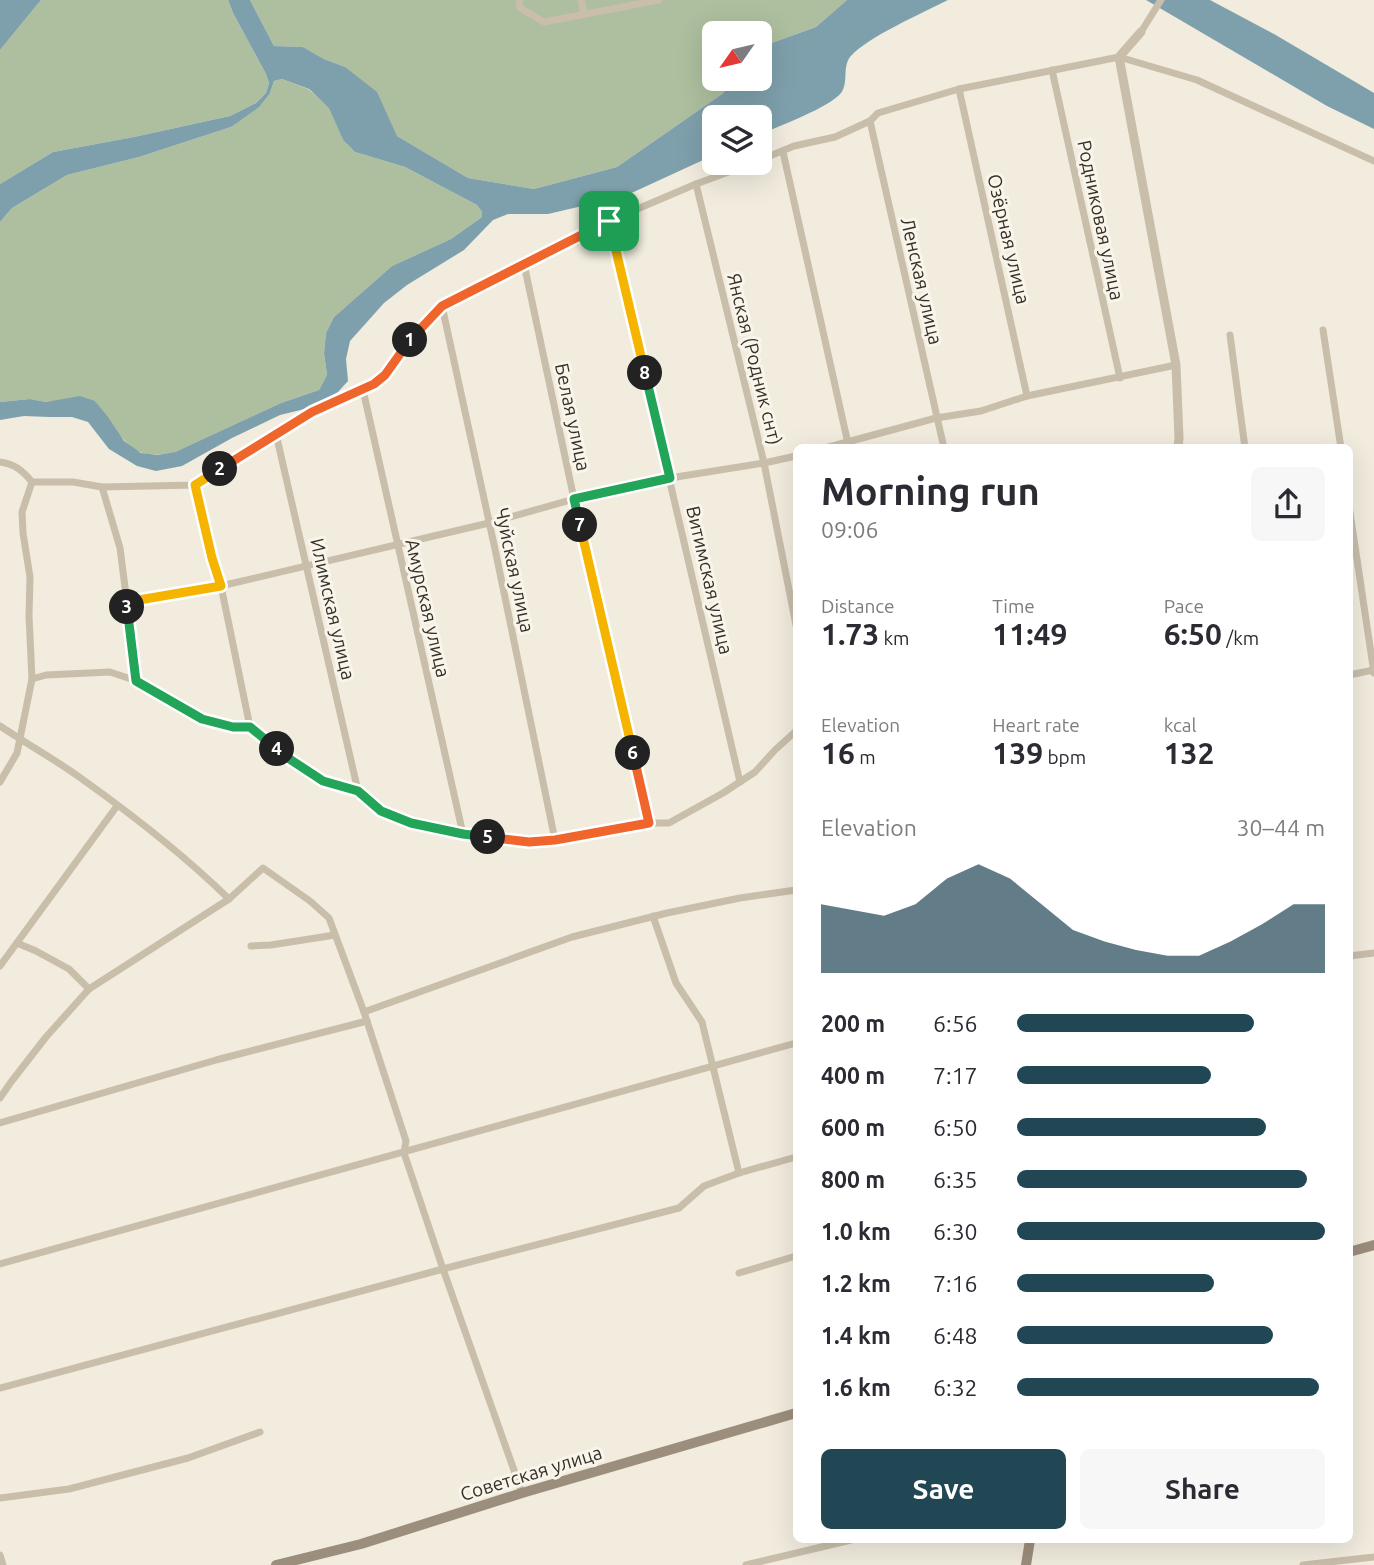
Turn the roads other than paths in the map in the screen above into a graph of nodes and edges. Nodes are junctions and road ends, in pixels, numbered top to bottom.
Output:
1 (519, 0) edge
2 (581, 0) edge
3 (659, 0) edge
4 (1161, 0) edge
5 (647, 1) edge
6 (584, 14) junction
7 (1141, 32) joint
8 (1119, 57) junction
9 (1052, 70) junction
10 (959, 89) junction
11 (870, 121) junction
12 (783, 152) junction
13 (772, 156) edge
14 (1374, 161) edge
15 (720, 175) edge
16 (696, 184) junction
17 (609, 221) junction
18 (524, 264) junction
19 (442, 306) junction
20 (1323, 330) dead end
21 (1230, 335) dead end
22 (1176, 365) junction
23 (1120, 377) junction
24 (363, 390) junction
25 (1027, 396) junction
26 (936, 418) junction
27 (276, 433) junction
28 (848, 444) edge
29 (851, 444) edge
30 (943, 444) edge
31 (1178, 444) edge
32 (1244, 444) edge
33 (1339, 444) edge
34 (793, 457) edge
35 (0, 462) edge
36 (764, 463) junction
37 (670, 478) junction
38 (32, 482) junction
39 (195, 485) junction
40 (102, 486) junction
41 (574, 499) junction
42 (489, 523) junction
43 (1353, 532) edge
44 (397, 543) junction
45 (307, 564) junction
46 (221, 586) junction
47 (127, 602) junction
48 (793, 610) edge
49 (1374, 671) edge
50 (1353, 674) edge
51 (32, 679) junction
52 (136, 681) junction
53 (0, 726) edge
54 (250, 727) junction
55 (793, 734) edge
56 (18, 738) junction
57 (0, 782) edge
58 (740, 782) junction
59 (358, 791) junction
60 (117, 806) junction
61 (649, 823) junction
62 (463, 834) junction
63 (555, 840) junction
64 (793, 890) edge
65 (229, 899) junction
66 (653, 916) junction
67 (335, 934) junction
68 (17, 943) junction
69 (251, 946) dead end
70 (1374, 953) edge
71 (1353, 956) edge
72 (0, 966) edge
73 (89, 989) junction
74 (364, 1012) junction
75 (367, 1021) junction
76 (793, 1044) edge
77 (713, 1066) junction
78 (0, 1098) edge
79 (0, 1123) edge
80 (404, 1153) junction
81 (793, 1158) edge
82 (739, 1173) junction
83 (1374, 1245) edge
84 (1353, 1251) edge
85 (793, 1257) edge
86 (0, 1264) edge
87 (443, 1269) junction
88 (738, 1273) dead end
89 (0, 1388) edge
90 (793, 1414) edge
91 (260, 1432) dead end
92 (523, 1493) junction
93 (0, 1498) edge
94 (840, 1543) edge
95 (1030, 1543) edge
96 (0, 1555) edge
97 (1374, 1557) edge
98 (766, 1563) edge
99 (3, 1565) edge
100 (276, 1565) edge
101 (747, 1565) edge
102 (1026, 1565) edge
103 (1303, 1565) edge

1 - 6 street
2 - 6 street
3 - 5 street
4 - 7 street
5 - 6 street
7 - 8 street
8 - 9 street
8 - 14 street
8 - 22 street
9 - 10 street
9 - 23 street, Родниковая улица
10 - 11 street
10 - 25 street, Озёрная улица
11 - 12 street
11 - 26 street, Ленская улица
12 - 13 street
12 - 28 street
15 - 16 street
16 - 17 street
16 - 36 street, Янская (Родник снт)
17 - 18 street
17 - 37 street, Витимская улица
18 - 19 street
18 - 41 street, Белая улица
19 - 24 street
19 - 42 street, Чуйская улица
20 - 33 street
21 - 32 street
22 - 23 street
22 - 31 street
23 - 25 street
24 - 27 street
24 - 44 street, Амурская улица
25 - 26 street
26 - 29 street
26 - 30 street, Ленская улица
27 - 39 street
27 - 45 street, Илимская улица
34 - 36 street
35 - 38 street
36 - 37 street
36 - 48 street, Янская (Родник снт)
37 - 41 street
37 - 58 street, Витимская улица
38 - 40 street
38 - 51 street
39 - 40 street
39 - 46 street
40 - 47 street
41 - 42 street
41 - 61 street, Белая улица
42 - 44 street
42 - 63 street, Чуйская улица
43 - 49 street
44 - 45 street
44 - 62 street, Амурская улица
45 - 46 street
45 - 59 street, Илимская улица
46 - 47 street
46 - 54 street
47 - 52 street
49 - 50 street
51 - 52 street
51 - 56 street
52 - 54 street
53 - 56 street
54 - 59 street
55 - 58 street
56 - 57 street
56 - 60 street
58 - 61 street
59 - 62 street
60 - 65 street
60 - 68 street
61 - 63 street
62 - 63 street
64 - 66 street
65 - 67 street
65 - 73 street
66 - 74 street
66 - 77 street
67 - 69 street
67 - 74 street
68 - 72 street
68 - 73 street
70 - 71 street
73 - 78 street
74 - 75 street
75 - 79 street
75 - 80 street
76 - 77 street
77 - 80 street
77 - 82 street
80 - 86 street
80 - 87 street
81 - 82 street
82 - 87 street
83 - 84 main road
85 - 88 street
87 - 89 street
87 - 92 street
90 - 92 main road, Советская улица
91 - 93 street
92 - 100 main road, Советская улица
94 - 98 street
95 - 102 main road
96 - 99 street
97 - 103 street
98 - 101 street

